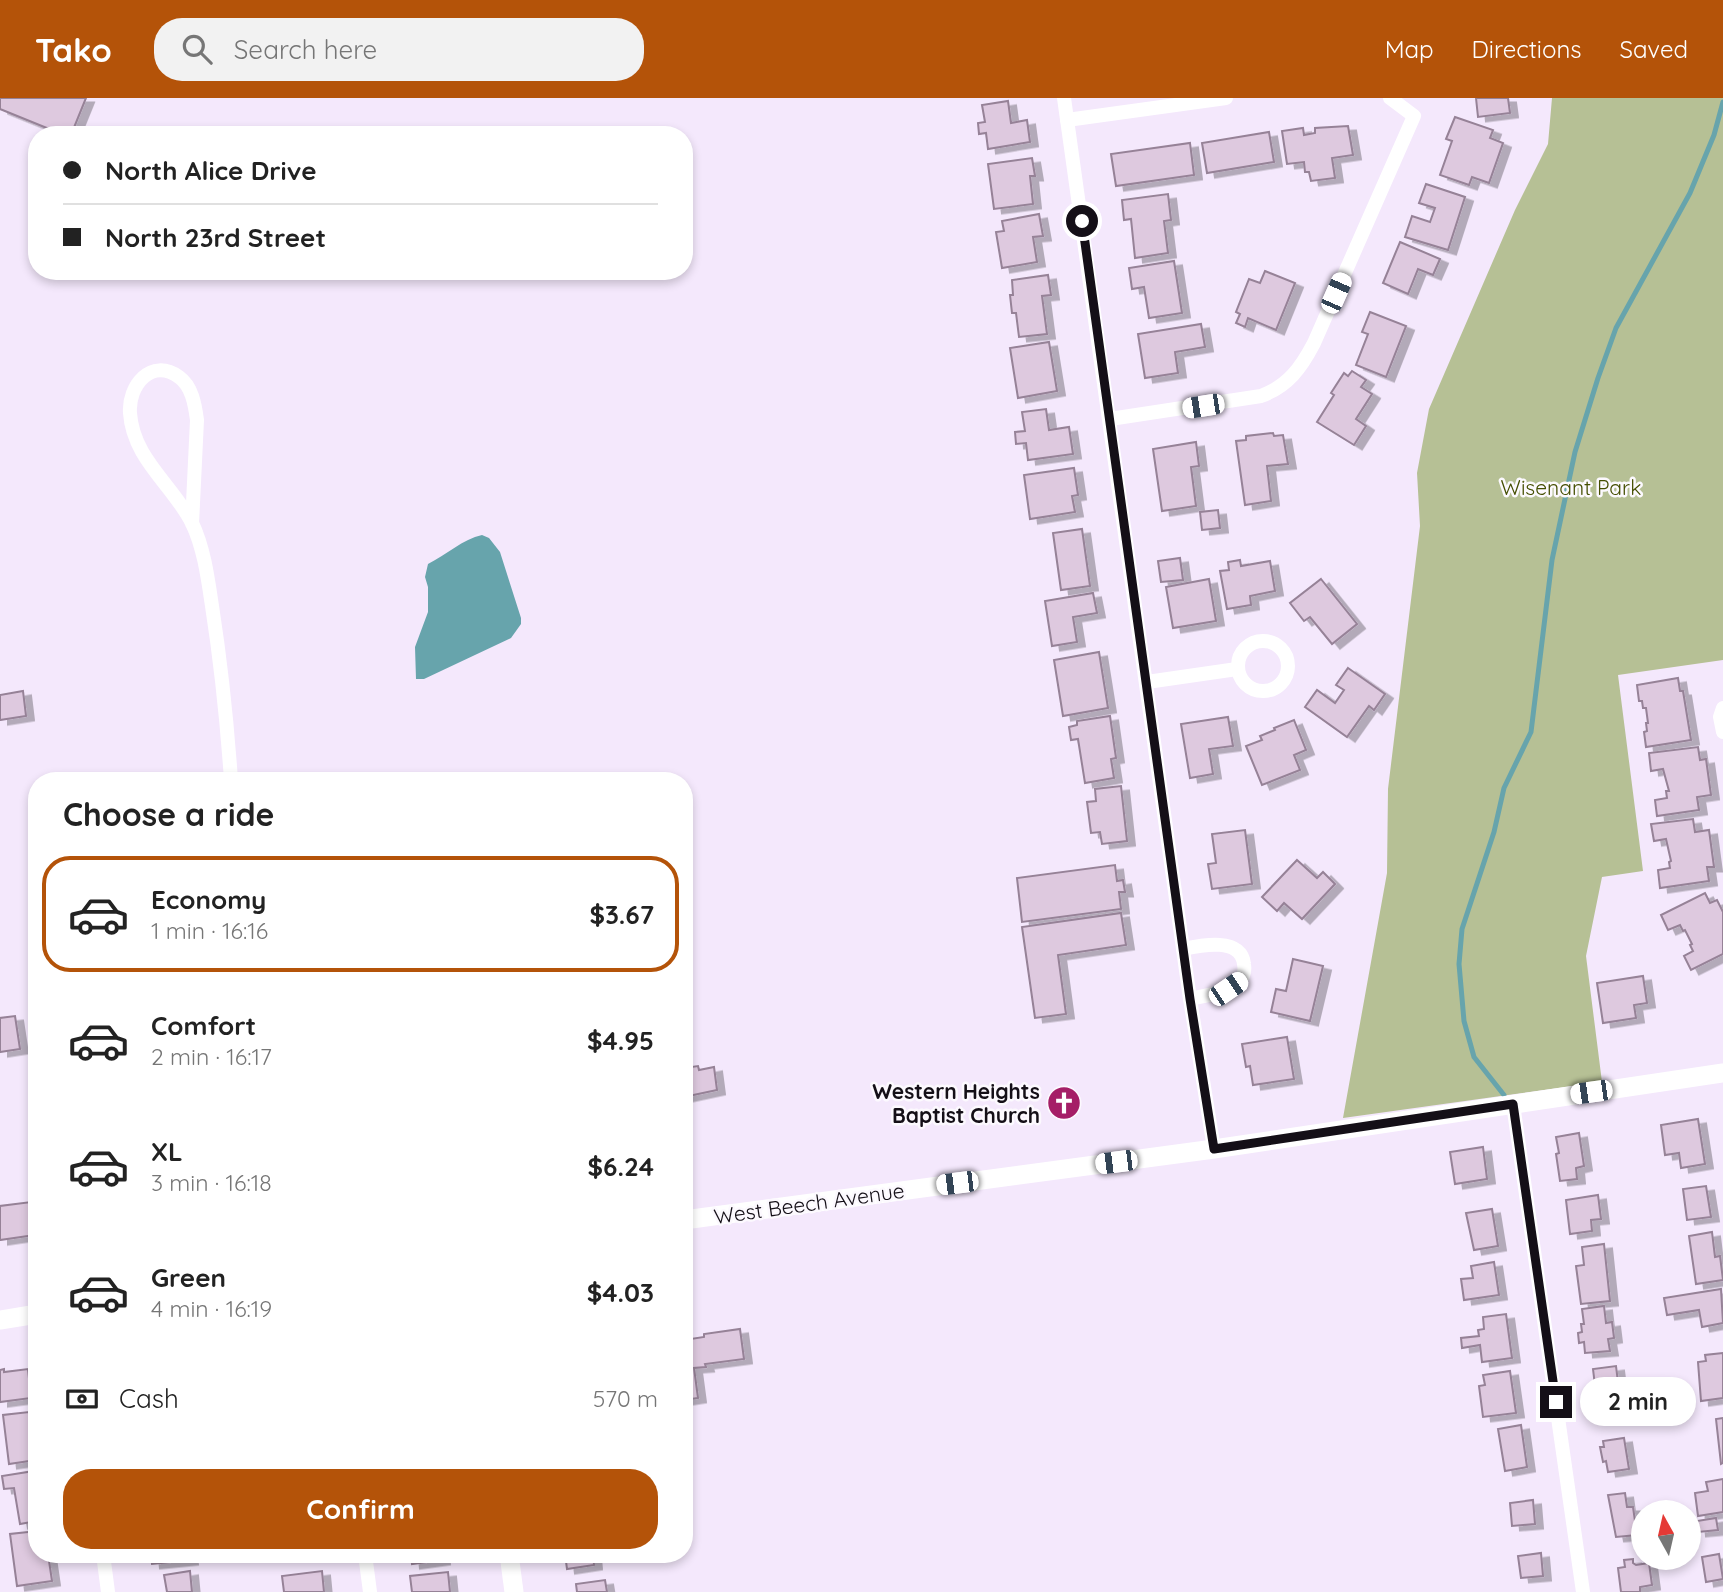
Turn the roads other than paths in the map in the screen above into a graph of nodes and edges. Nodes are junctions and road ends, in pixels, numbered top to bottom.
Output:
1 (1064, 98) edge
2 (1226, 98) edge
3 (1390, 98) edge
4 (1067, 120) junction
5 (1110, 419) junction
6 (192, 524) junction
7 (1237, 669) dead end
8 (1147, 682) junction
9 (1723, 708) edge
10 (1723, 732) edge
11 (230, 772) edge
12 (1183, 948) junction
13 (1190, 999) junction
14 (1723, 1073) edge
15 (1513, 1104) junction
16 (1214, 1149) junction
17 (693, 1219) edge
18 (28, 1315) edge
19 (0, 1320) edge
20 (104, 1563) edge
21 (366, 1563) edge
22 (510, 1563) edge
23 (108, 1592) edge
24 (370, 1592) edge
25 (514, 1592) edge
26 (1583, 1592) edge

1 - 4 street
2 - 4 street
3 - 5 street
4 - 5 street
5 - 8 street
6 - 6 street
6 - 11 street
7 - 8 street
8 - 12 street
9 - 10 street
12 - 13 street
12 - 13 street
13 - 16 street
14 - 15 main road, West Beech Avenue
15 - 16 main road, West Beech Avenue
15 - 26 street
16 - 17 main road, West Beech Avenue
18 - 19 main road
20 - 23 street
21 - 24 street
22 - 25 main road

